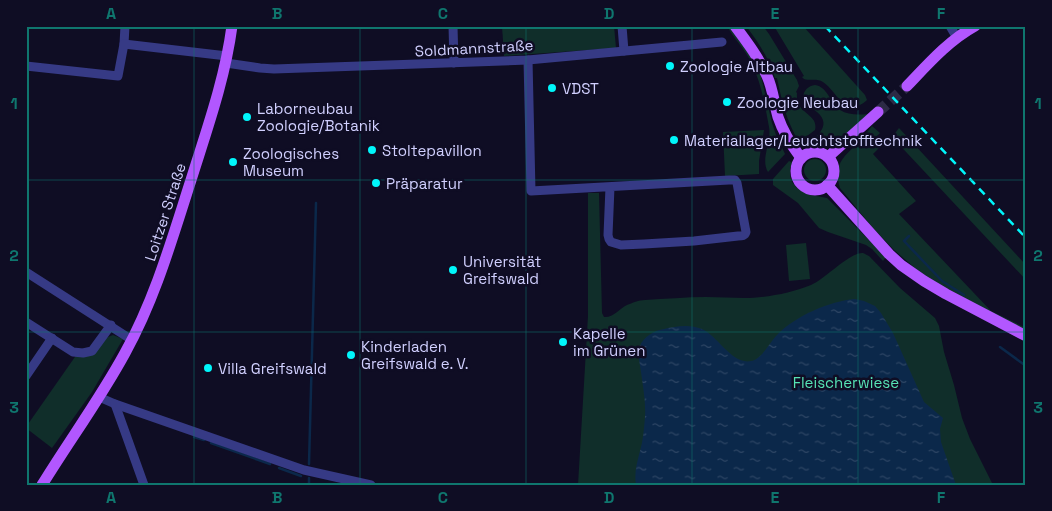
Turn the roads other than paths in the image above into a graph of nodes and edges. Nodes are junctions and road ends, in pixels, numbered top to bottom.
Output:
1 (125, 26) edge
2 (232, 26) edge
3 (453, 26) edge
4 (622, 26) edge
5 (735, 26) edge
6 (950, 26) edge
7 (969, 28) edge
8 (956, 38) junction
9 (722, 42) dead end
10 (124, 44) junction
11 (624, 51) junction
12 (226, 59) junction
13 (528, 60) junction
14 (454, 63) junction
15 (26, 66) edge
16 (906, 86) tunnel mouth
17 (878, 112) tunnel mouth
18 (828, 157) junction
19 (801, 158) junction
20 (827, 186) junction
21 (610, 187) junction
22 (26, 272) edge
23 (26, 322) edge
24 (110, 325) junction
25 (1026, 336) edge
26 (52, 338) junction
27 (132, 340) junction
28 (26, 376) edge
29 (99, 397) junction
30 (116, 404) junction
31 (42, 485) edge
32 (144, 485) edge
33 (371, 485) edge

1 - 10 street
2 - 12 main road, Loitzer Straße
3 - 14 street
4 - 11 street
5 - 19 main road
6 - 8 street
7 - 8 main road
8 - 16 main road
9 - 11 street, Soldmannstraße
10 - 12 street, Soldmannstraße
10 - 15 street
11 - 13 street, Soldmannstraße
12 - 14 street, Soldmannstraße
12 - 27 main road, Loitzer Straße
13 - 14 street, Soldmannstraße
13 - 21 street
17 - 18 main road
18 - 19 main road
18 - 20 main road
19 - 20 main road
20 - 25 main road
21 - 21 street
22 - 24 street
23 - 26 street
24 - 26 street
24 - 27 street
26 - 28 street
27 - 29 main road, Loitzer Straße
29 - 30 street
29 - 31 main road, Loitzer Straße
30 - 32 street
30 - 33 street

